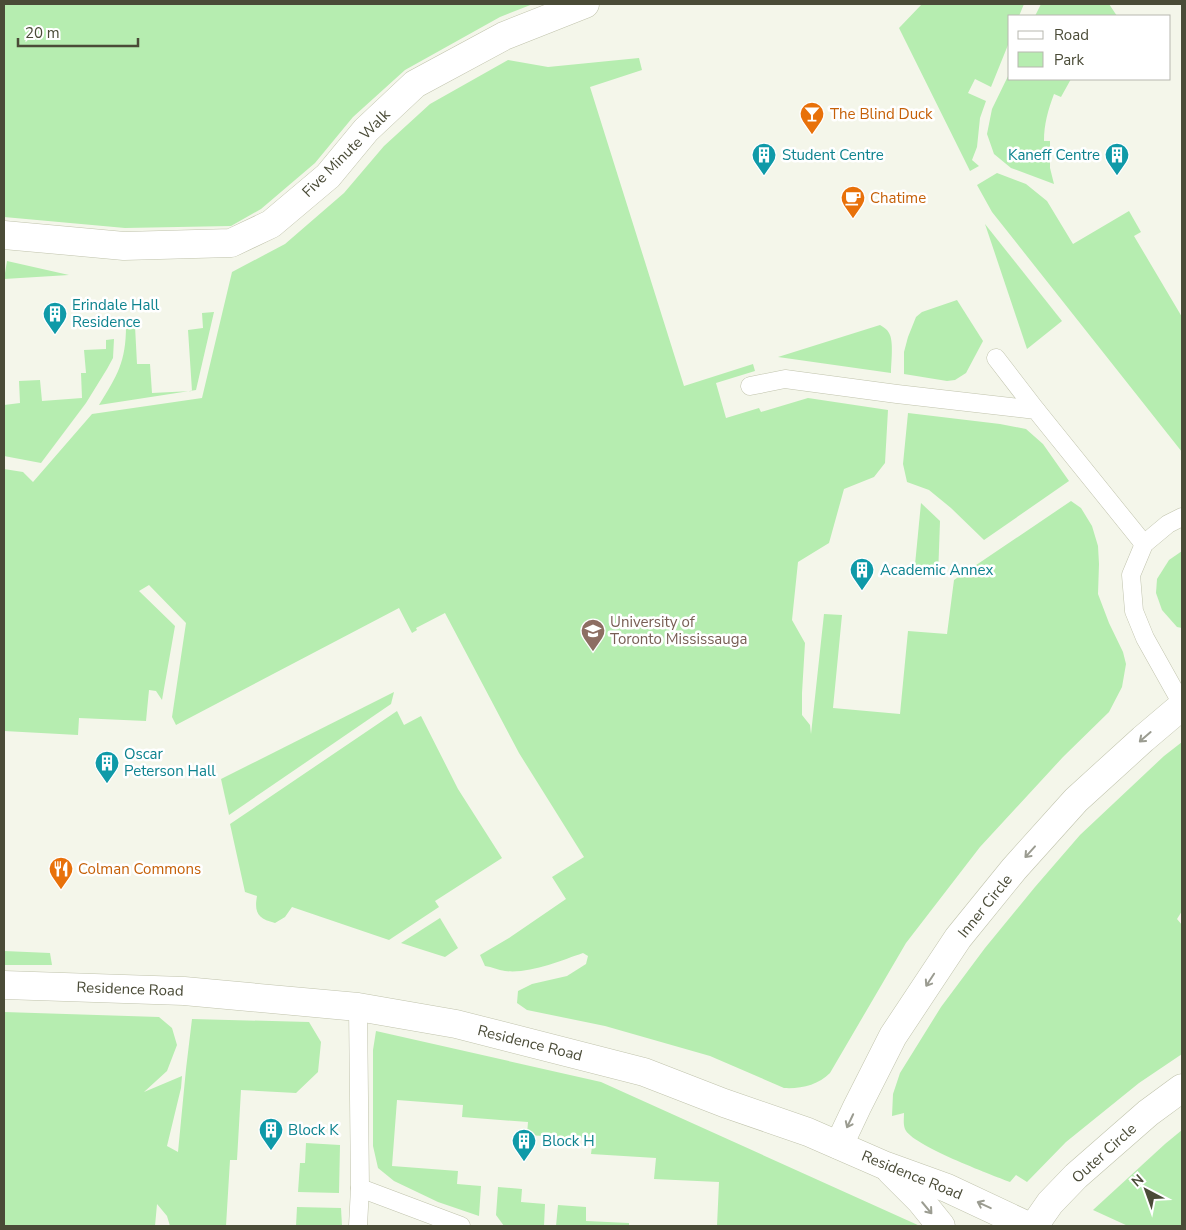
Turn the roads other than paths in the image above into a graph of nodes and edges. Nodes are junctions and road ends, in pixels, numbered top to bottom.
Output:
1 (585, 4) edge
2 (4, 235) edge
3 (996, 358) dead end
4 (750, 386) dead end
5 (1036, 410) junction
6 (1182, 517) edge
7 (1144, 544) junction
8 (1182, 705) edge
9 (4, 985) edge
10 (358, 1007) junction
11 (1182, 1088) edge
12 (839, 1145) junction
13 (886, 1166) junction
14 (360, 1188) junction
15 (358, 1226) edge
16 (461, 1226) edge
17 (942, 1226) edge
18 (1028, 1226) edge
19 (1034, 1226) edge

1 - 2 street, Five Minute Walk
3 - 5 lane
4 - 5 lane
5 - 7 lane
6 - 7 lane
7 - 8 lane
8 -> 12 street, Inner Circle
9 - 10 street, Residence Road
10 - 12 street, Residence Road
10 - 14 lane
11 - 19 street, Outer Circle
12 - 13 street, Residence Road
13 -> 17 street
18 -> 13 street, Residence Road
14 - 15 lane
14 - 16 lane

